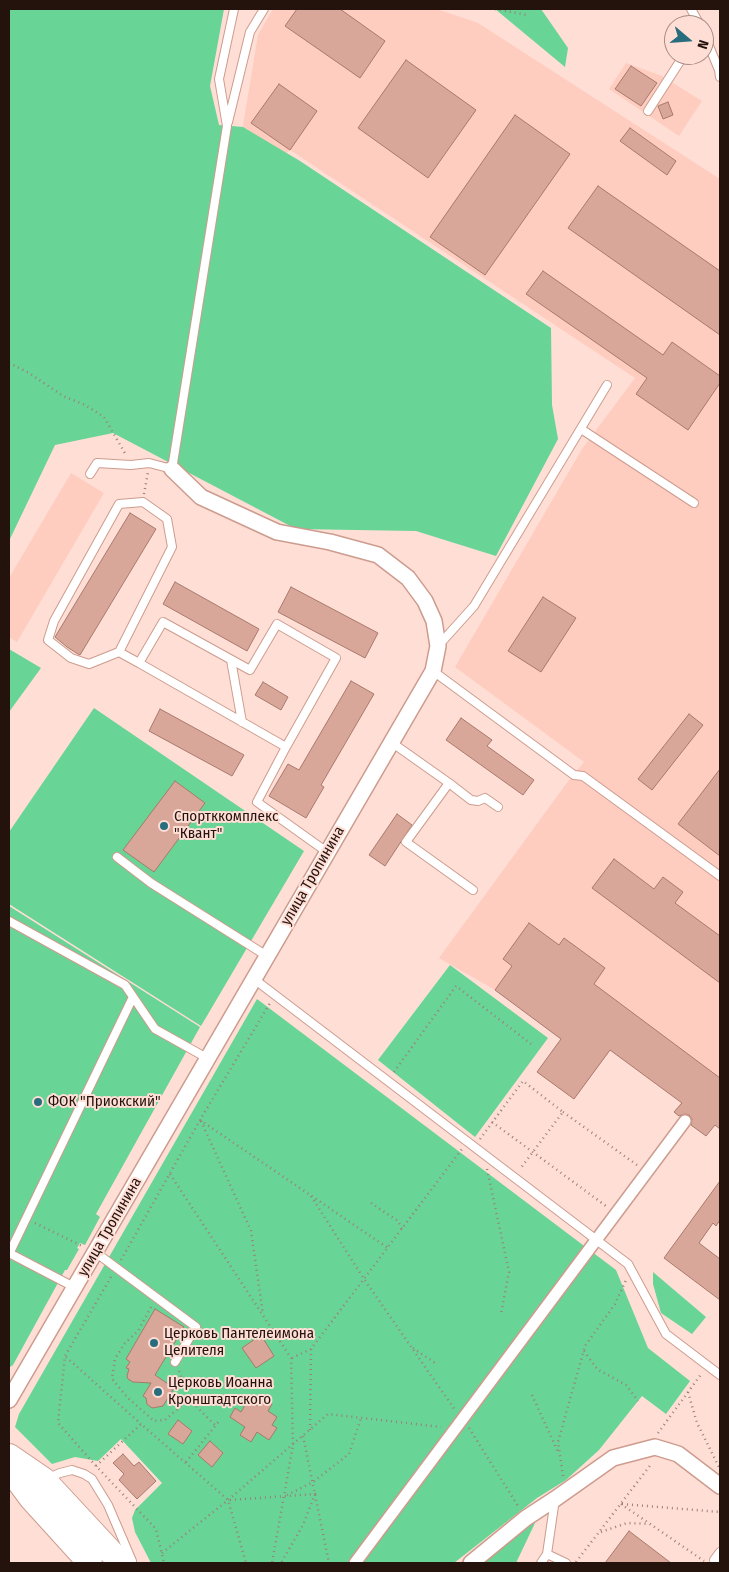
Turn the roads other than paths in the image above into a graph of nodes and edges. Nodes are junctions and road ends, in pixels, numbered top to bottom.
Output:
1 (234, 9) edge
2 (264, 9) edge
3 (714, 58) edge
4 (678, 65) edge
5 (720, 77) edge
6 (648, 111) dead end
7 (226, 126) junction
8 (607, 385) dead end
9 (581, 429) junction
10 (172, 468) junction
11 (90, 474) dead end
12 (694, 503) dead end
13 (438, 646) junction
14 (119, 652) junction
15 (231, 660) junction
16 (139, 663) junction
17 (433, 671) junction
18 (242, 722) junction
19 (392, 742) junction
20 (286, 747) junction
21 (449, 783) junction
22 (498, 807) dead end
23 (327, 852) junction
24 (117, 857) dead end
25 (720, 876) edge
26 (473, 890) dead end
27 (9, 920) edge
28 (267, 956) junction
29 (254, 979) junction
30 (133, 997) junction
31 (207, 1058) junction
32 (685, 1121) dead end
33 (596, 1240) junction
34 (89, 1250) junction
35 (9, 1254) edge
36 (74, 1287) junction
37 (175, 1362) road end
38 (720, 1375) edge
39 (10, 1394) edge
40 (9, 1456) edge
41 (9, 1468) edge
42 (720, 1486) edge
43 (37, 1489) junction
44 (561, 1495) junction
45 (720, 1552) edge
46 (547, 1554) junction
47 (716, 1562) edge
48 (90, 1563) edge
49 (120, 1563) edge
50 (132, 1563) edge
51 (355, 1563) edge
52 (471, 1563) edge
53 (541, 1563) edge
54 (566, 1563) edge

1 - 7 lane
2 - 7 lane
3 - 5 lane
4 - 6 lane
7 - 10 lane
8 - 9 lane
9 - 12 lane
9 - 13 lane
10 - 11 lane
10 - 13 street, улица Тропинина
13 - 17 street, улица Тропинина
14 - 14 lane
14 - 16 lane
15 - 16 lane
15 - 18 lane
15 - 20 lane
16 - 18 lane
17 - 19 street, улица Тропинина
17 - 25 lane
18 - 20 lane
19 - 21 lane
19 - 23 street, улица Тропинина
20 - 23 lane
21 - 22 lane
21 - 26 lane
23 - 28 street, улица Тропинина
24 - 28 lane
27 - 30 lane
28 - 29 street, улица Тропинина
29 - 31 street, улица Тропинина
29 - 33 lane
30 - 31 lane
30 - 35 lane
31 - 34 street, улица Тропинина
32 - 33 street
33 - 38 lane
33 - 51 street
34 - 36 street, улица Тропинина
34 - 37 lane
35 - 36 lane
36 - 39 street, улица Тропинина
40 - 43 main road
41 - 43 main road
42 - 44 street
43 - 48 main road
43 - 49 main road
43 - 50 lane
44 - 46 lane
44 - 52 street
45 - 47 lane
46 - 53 lane
46 - 54 lane

